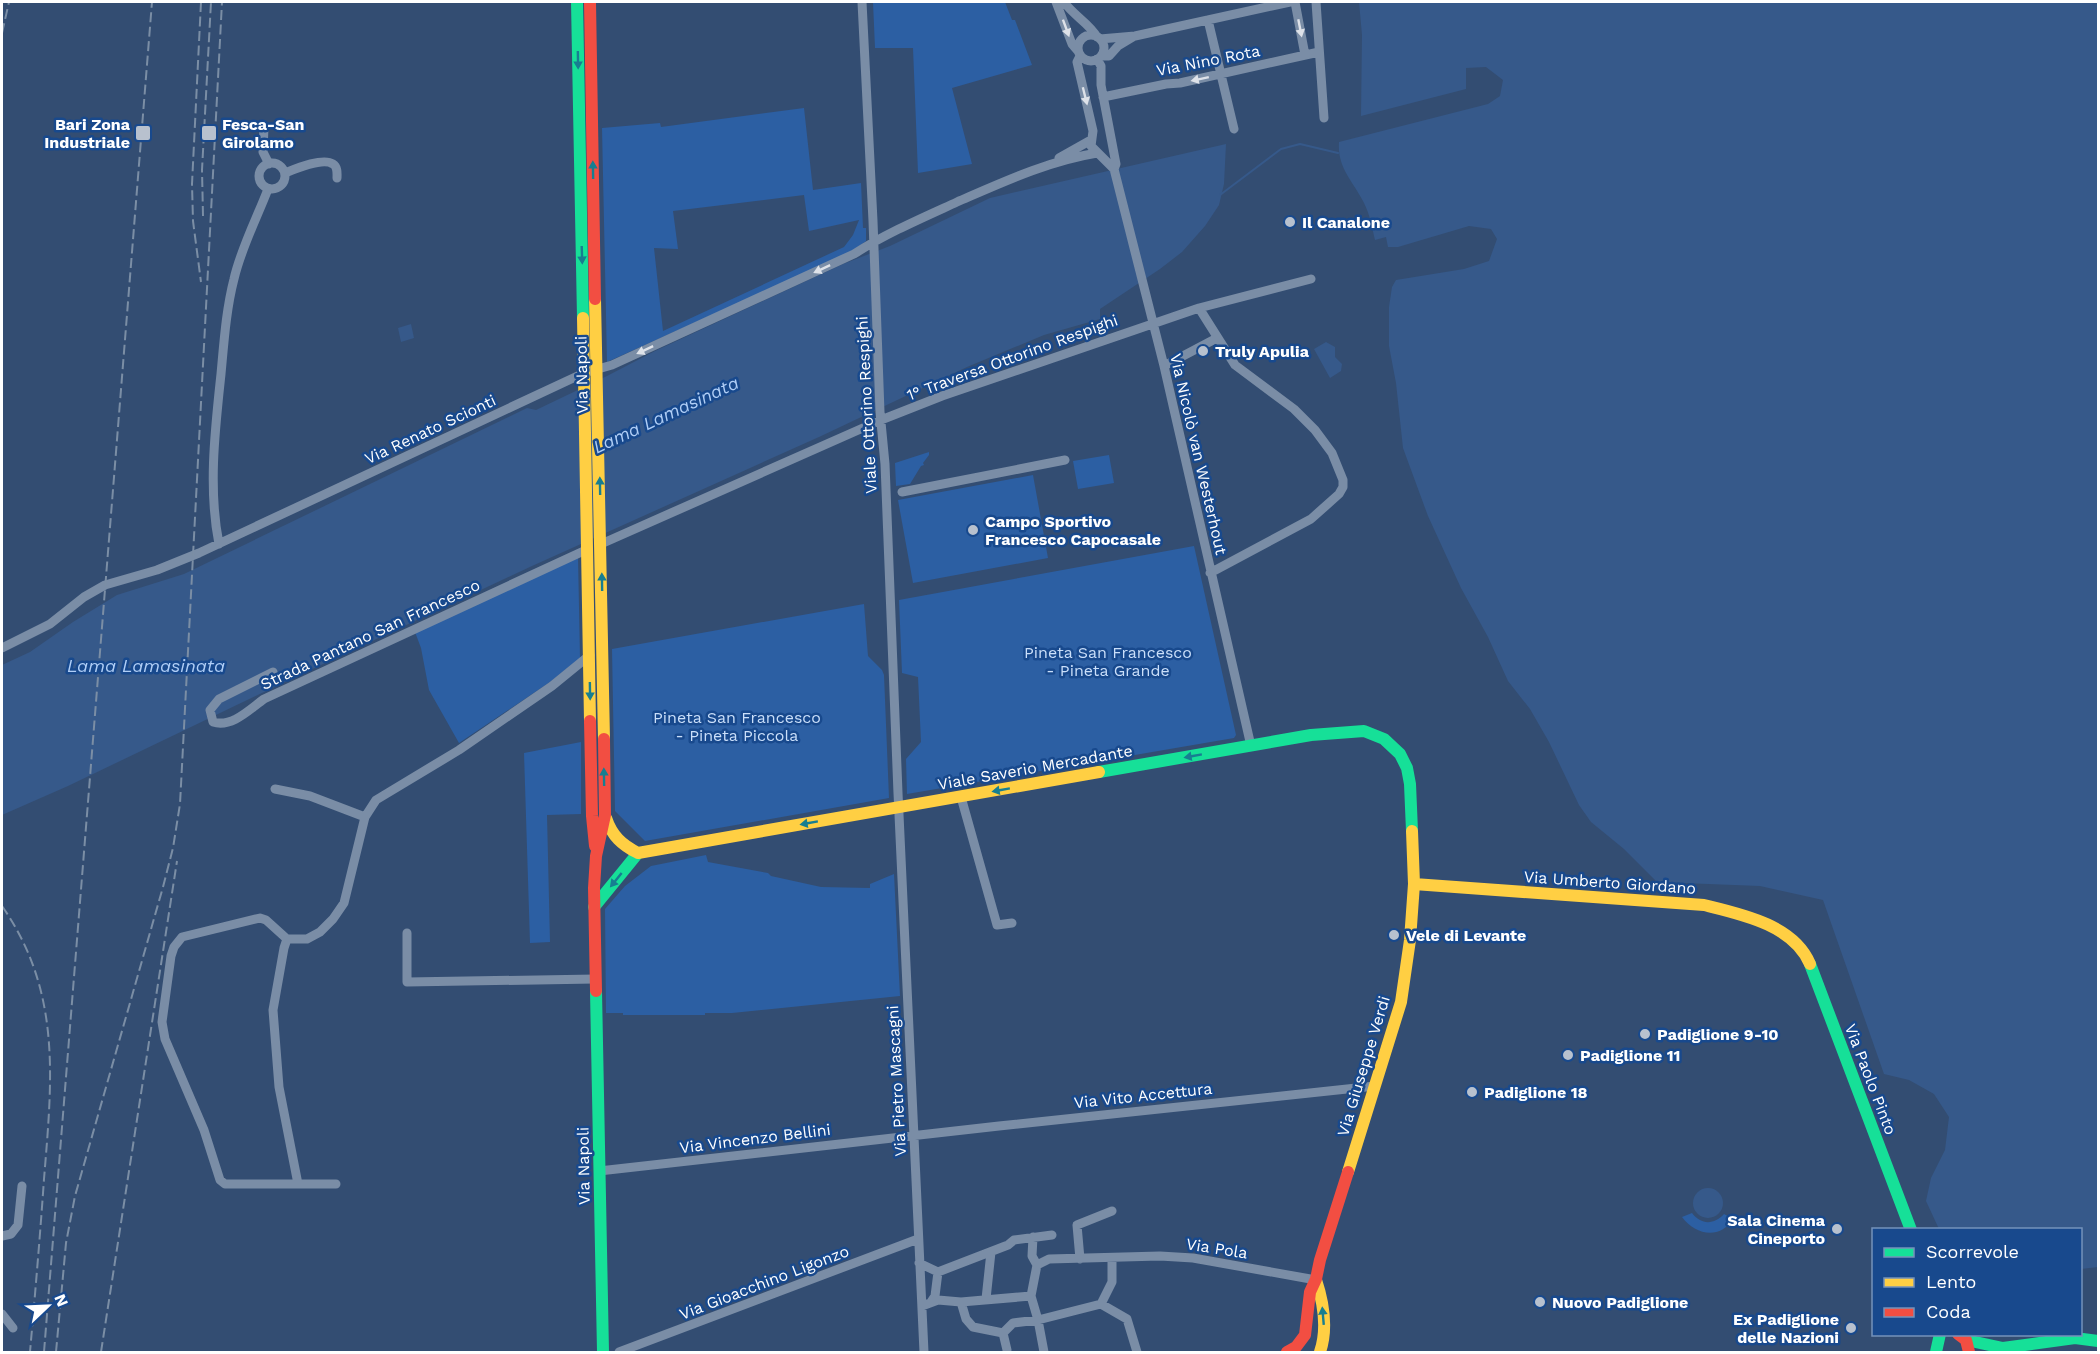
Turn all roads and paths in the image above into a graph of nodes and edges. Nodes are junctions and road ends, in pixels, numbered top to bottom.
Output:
1 (577, 2) edge
2 (590, 2) edge
3 (862, 2) edge
4 (1056, 2) edge
5 (1064, 2) edge
6 (1290, 2) edge
7 (1295, 2) edge
8 (1316, 2) edge
9 (1208, 20) junction
10 (1136, 36) junction
11 (1099, 38) junction
12 (1319, 52) junction
13 (1079, 54) junction
14 (1305, 56) junction
15 (1099, 58) junction
16 (1221, 74) junction
17 (1103, 97) junction
18 (1324, 118) dead end
19 (264, 126) dead end
20 (1234, 129) dead end
21 (1092, 138) junction
22 (1111, 142) junction
23 (1099, 153) junction
24 (1054, 161) junction
25 (269, 164) junction
26 (1114, 169) junction
27 (285, 173) junction
28 (337, 178) dead end
29 (268, 189) junction
30 (874, 244) junction
31 (1311, 279) dead end
32 (1199, 308) junction
33 (1152, 321) junction
34 (1217, 338) junction
35 (1164, 366) junction
36 (597, 372) junction
37 (584, 377) junction
38 (881, 417) junction
39 (1065, 460) dead end
40 (903, 492) dead end
41 (219, 543) junction
42 (601, 544) junction
43 (588, 549) junction
44 (1210, 573) junction
45 (2, 648) edge
46 (590, 655) junction
47 (273, 672) dead end
48 (1251, 746) junction
49 (1410, 784) joint
50 (276, 789) dead end
51 (961, 797) junction
52 (898, 807) junction
53 (605, 815) junction
54 (365, 817) junction
55 (638, 853) junction
56 (597, 856) junction
57 (1414, 884) junction
58 (594, 907) junction
59 (1012, 923) dead end
60 (407, 933) dead end
61 (287, 939) junction
62 (1796, 943) joint
63 (595, 979) junction
64 (1375, 1086) junction
65 (914, 1136) junction
66 (599, 1171) junction
67 (297, 1184) junction
68 (336, 1184) dead end
69 (22, 1186) dead end
70 (1112, 1211) dead end
71 (1910, 1228) edge
72 (1052, 1235) dead end
73 (2, 1236) edge
74 (1033, 1237) junction
75 (918, 1239) junction
76 (991, 1252) junction
77 (1080, 1259) junction
78 (1112, 1259) junction
79 (919, 1263) junction
80 (1037, 1265) junction
81 (938, 1272) junction
82 (1316, 1280) junction
83 (1031, 1296) junction
84 (986, 1299) junction
85 (962, 1302) junction
86 (926, 1304) junction
87 (1101, 1304) junction
88 (2, 1314) edge
89 (1038, 1320) junction
90 (13, 1328) dead end
91 (1003, 1333) junction
92 (1963, 1339) edge
93 (2098, 1341) edge
94 (1006, 1350) dead end
95 (2016, 1350) edge
96 (1289, 1352) edge
97 (603, 1353) edge
98 (620, 1353) edge
99 (924, 1353) edge
100 (1044, 1353) edge
101 (1137, 1353) edge
102 (1320, 1353) edge

1 -> 37 main road, Via Napoli
36 -> 2 main road, Via Napoli
3 - 30 street, Viale Ottorino Respighi
4 -> 13 street
5 - 11 street
6 - 9 street
7 -> 14 street
8 - 12 street
9 - 10 street
9 - 16 street
10 - 11 street
10 - 15 street
11 - 13 street
11 - 15 street, Via Nicolò van Westerhout
12 - 14 street, Via Nino Rota
12 - 18 street
13 - 15 street
13 -> 21 street, Via Nicolò van Westerhout
14 - 16 street, Via Nino Rota
15 - 17 street, Via Nicolò van Westerhout
16 -> 17 street, Via Nino Rota
16 - 20 street
17 - 22 street, Via Nicolò van Westerhout
19 - 25 street
21 - 22 street
21 - 23 street, Via Nicolò van Westerhout
21 - 24 street
22 - 23 street
22 - 26 street, Via Nicolò van Westerhout
23 - 24 street
23 - 26 street, Via Nicolò van Westerhout
24 - 30 street, Via Renato Scionti
25 - 27 street
25 - 29 street
26 - 33 street, Via Nicolò van Westerhout
27 - 28 street
27 - 29 street
29 - 41 street
30 -> 36 street, Via Renato Scionti
30 - 38 street, Viale Ottorino Respighi
31 - 32 street, 1° Traversa Ottorino Respighi
32 - 33 street, 1° Traversa Ottorino Respighi
32 - 34 street
33 - 35 street, Via Nicolò van Westerhout
33 - 38 street, 1° Traversa Ottorino Respighi
34 - 35 street
34 - 44 street
35 - 44 street, Via Nicolò van Westerhout
36 - 37 street, Via Renato Scionti
42 -> 36 main road, Via Napoli
37 - 41 street, Via Renato Scionti
37 - 43 main road, Via Napoli
38 - 42 street
38 - 52 street, Viale Ottorino Respighi
39 - 40 street
41 - 45 street, Via Renato Scionti
53 -> 42 main road, Via Napoli
43 - 46 main road, Via Napoli
43 - 47 street, Strada Pantano San Francesco
44 - 48 street, Via Nicolò van Westerhout
46 - 54 street
46 -> 56 main road, Via Napoli
48 - 49 main road, Viale Saverio Mercadante
48 -> 51 main road, Viale Saverio Mercadante
49 - 57 main road, Via Giuseppe Verdi
50 - 54 street
51 - 52 main road, Viale Saverio Mercadante
51 - 59 street
52 -> 55 main road, Viale Saverio Mercadante
52 - 65 street, Via Pietro Mascagni
53 - 55 main road
53 - 56 main road, Via Napoli
54 - 61 street
55 -> 58 main road
56 - 58 main road, Via Napoli
57 - 62 main road, Via Umberto Giordano
57 - 64 main road, Via Giuseppe Verdi
58 - 63 main road, Via Napoli
60 - 63 street
61 - 67 street
61 - 67 street
62 - 71 main road, Via Paolo Pinto
63 - 66 main road, Via Napoli
64 - 65 street, Via Vito Accettura
64 - 82 main road, Via Giuseppe Verdi
65 - 66 street, Via Vincenzo Bellini
65 - 75 street, Via Pietro Mascagni
66 - 97 main road, Via Napoli
67 - 68 street
69 - 73 street
70 - 77 street
72 - 74 street
74 - 76 street
74 - 80 street
75 - 79 street, Via Pietro Mascagni
75 - 98 street, Via Gioacchino Ligonzo
76 - 81 street
76 - 84 street
77 - 78 street, Via Pola
77 - 80 street, Via Pola
78 - 82 street, Via Pola
78 - 87 street
79 - 81 street
79 - 86 street, Via Pietro Mascagni
80 - 83 street
81 - 86 street
82 - 96 main road, Via Giuseppe Verdi
102 -> 82 main road, Via Giuseppe Verdi
83 - 84 street
83 - 89 street
84 - 85 street
85 - 86 street
85 - 91 street
86 - 99 street, Via Pietro Mascagni
87 - 89 street
87 - 101 street
88 - 90 street
89 - 91 street
89 - 100 street
91 - 94 street
92 - 95 main road
93 - 95 main road

